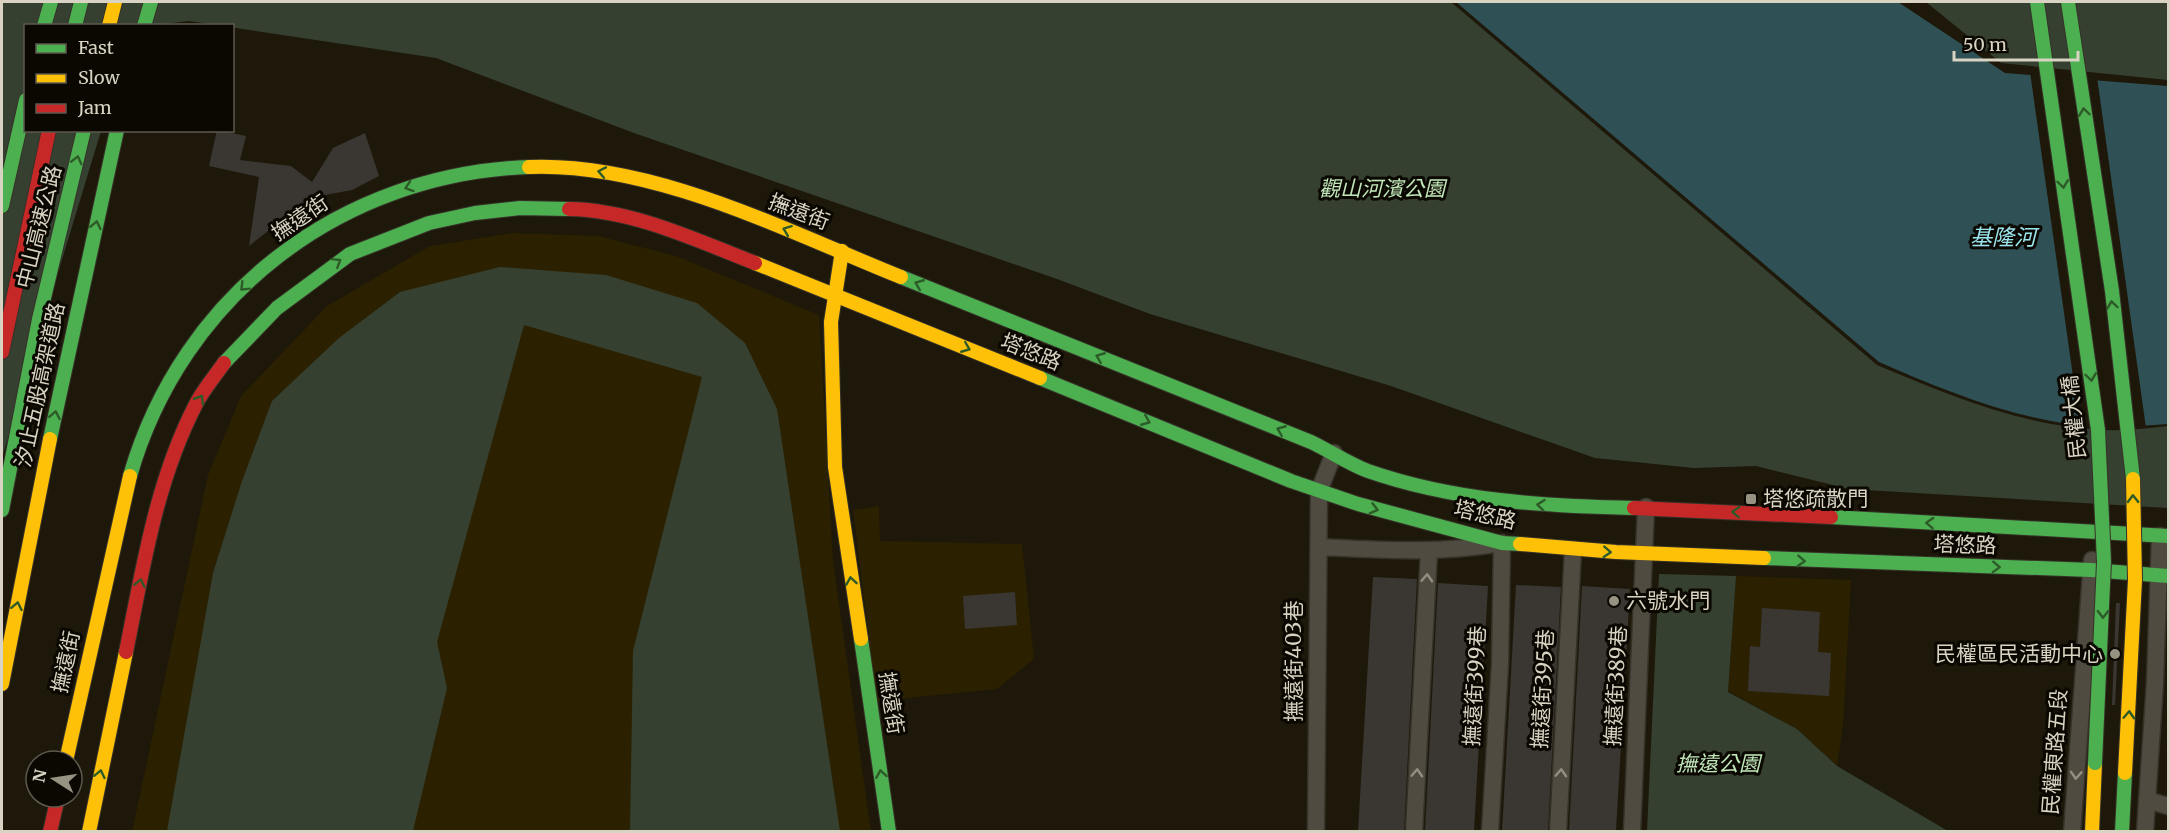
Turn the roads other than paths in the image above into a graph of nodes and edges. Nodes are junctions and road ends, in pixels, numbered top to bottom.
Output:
1 (37, 2) edge
2 (51, 2) edge
3 (81, 2) edge
4 (115, 2) edge
5 (151, 2) edge
6 (2037, 2) edge
7 (2068, 2) edge
8 (35, 24) edge
9 (45, 24) edge
10 (76, 24) edge
11 (110, 24) edge
12 (145, 24) edge
13 (24, 109) edge
14 (49, 132) edge
15 (84, 132) edge
16 (117, 132) edge
17 (2, 206) edge
18 (842, 252) junction
19 (834, 294) junction
20 (2, 352) edge
21 (1334, 453) junction
22 (1319, 491) junction
23 (1646, 507) junction
24 (2, 510) edge
25 (2094, 532) junction
26 (2164, 536) edge
27 (1502, 543) junction
28 (1319, 547) junction
29 (1573, 550) junction
30 (1429, 551) junction
31 (1644, 554) junction
32 (2091, 570) junction
33 (2163, 576) edge
34 (2, 684) edge
35 (69, 749) edge
36 (2146, 800) junction
37 (2169, 806) edge
38 (55, 809) edge
39 (50, 831) edge
40 (88, 831) edge
41 (890, 831) edge
42 (1316, 831) edge
43 (1414, 831) edge
44 (1490, 831) edge
45 (1558, 831) edge
46 (1632, 831) edge
47 (2072, 831) edge
48 (2092, 831) edge
49 (2122, 831) edge
50 (2145, 831) edge

1 - 8 main road
2 - 9 main road
3 - 10 main road
4 - 11 main road
5 - 12 main road
6 -> 48 main road, 民權大橋, bridge
49 -> 7 main road, bridge
13 - 17 main road
14 - 20 main road, 中山高速公路
24 -> 15 main road, 中山高速公路
34 -> 16 main road, 汐止五股高架道路
18 - 19 main road, 撫遠街
21 -> 18 main road, 塔悠路
18 -> 35 main road, 撫遠街
19 -> 22 main road, 塔悠路
40 -> 19 main road
41 -> 19 main road, 撫遠街
21 - 22 street
23 -> 21 main road, 塔悠路
22 -> 27 main road, 塔悠路
22 - 28 street, 撫遠街403巷
25 -> 23 main road, 塔悠路
23 - 31 street, 撫遠街389巷
25 - 26 main road, 塔悠路
25 - 32 street, 民權東路五段
26 - 33 street
27 - 29 main road, 塔悠路
27 - 30 street
27 - 44 street, 撫遠街399巷
28 - 30 street
28 - 42 street, 撫遠街403巷
29 -> 31 main road, 塔悠路
45 -> 29 street, 撫遠街395巷
43 -> 30 street
31 -> 32 main road, 塔悠路
31 - 46 street, 撫遠街389巷
32 - 33 main road, 塔悠路
32 -> 47 street, 民權東路五段
33 - 36 street
36 - 37 street
36 - 50 street
38 - 39 main road

